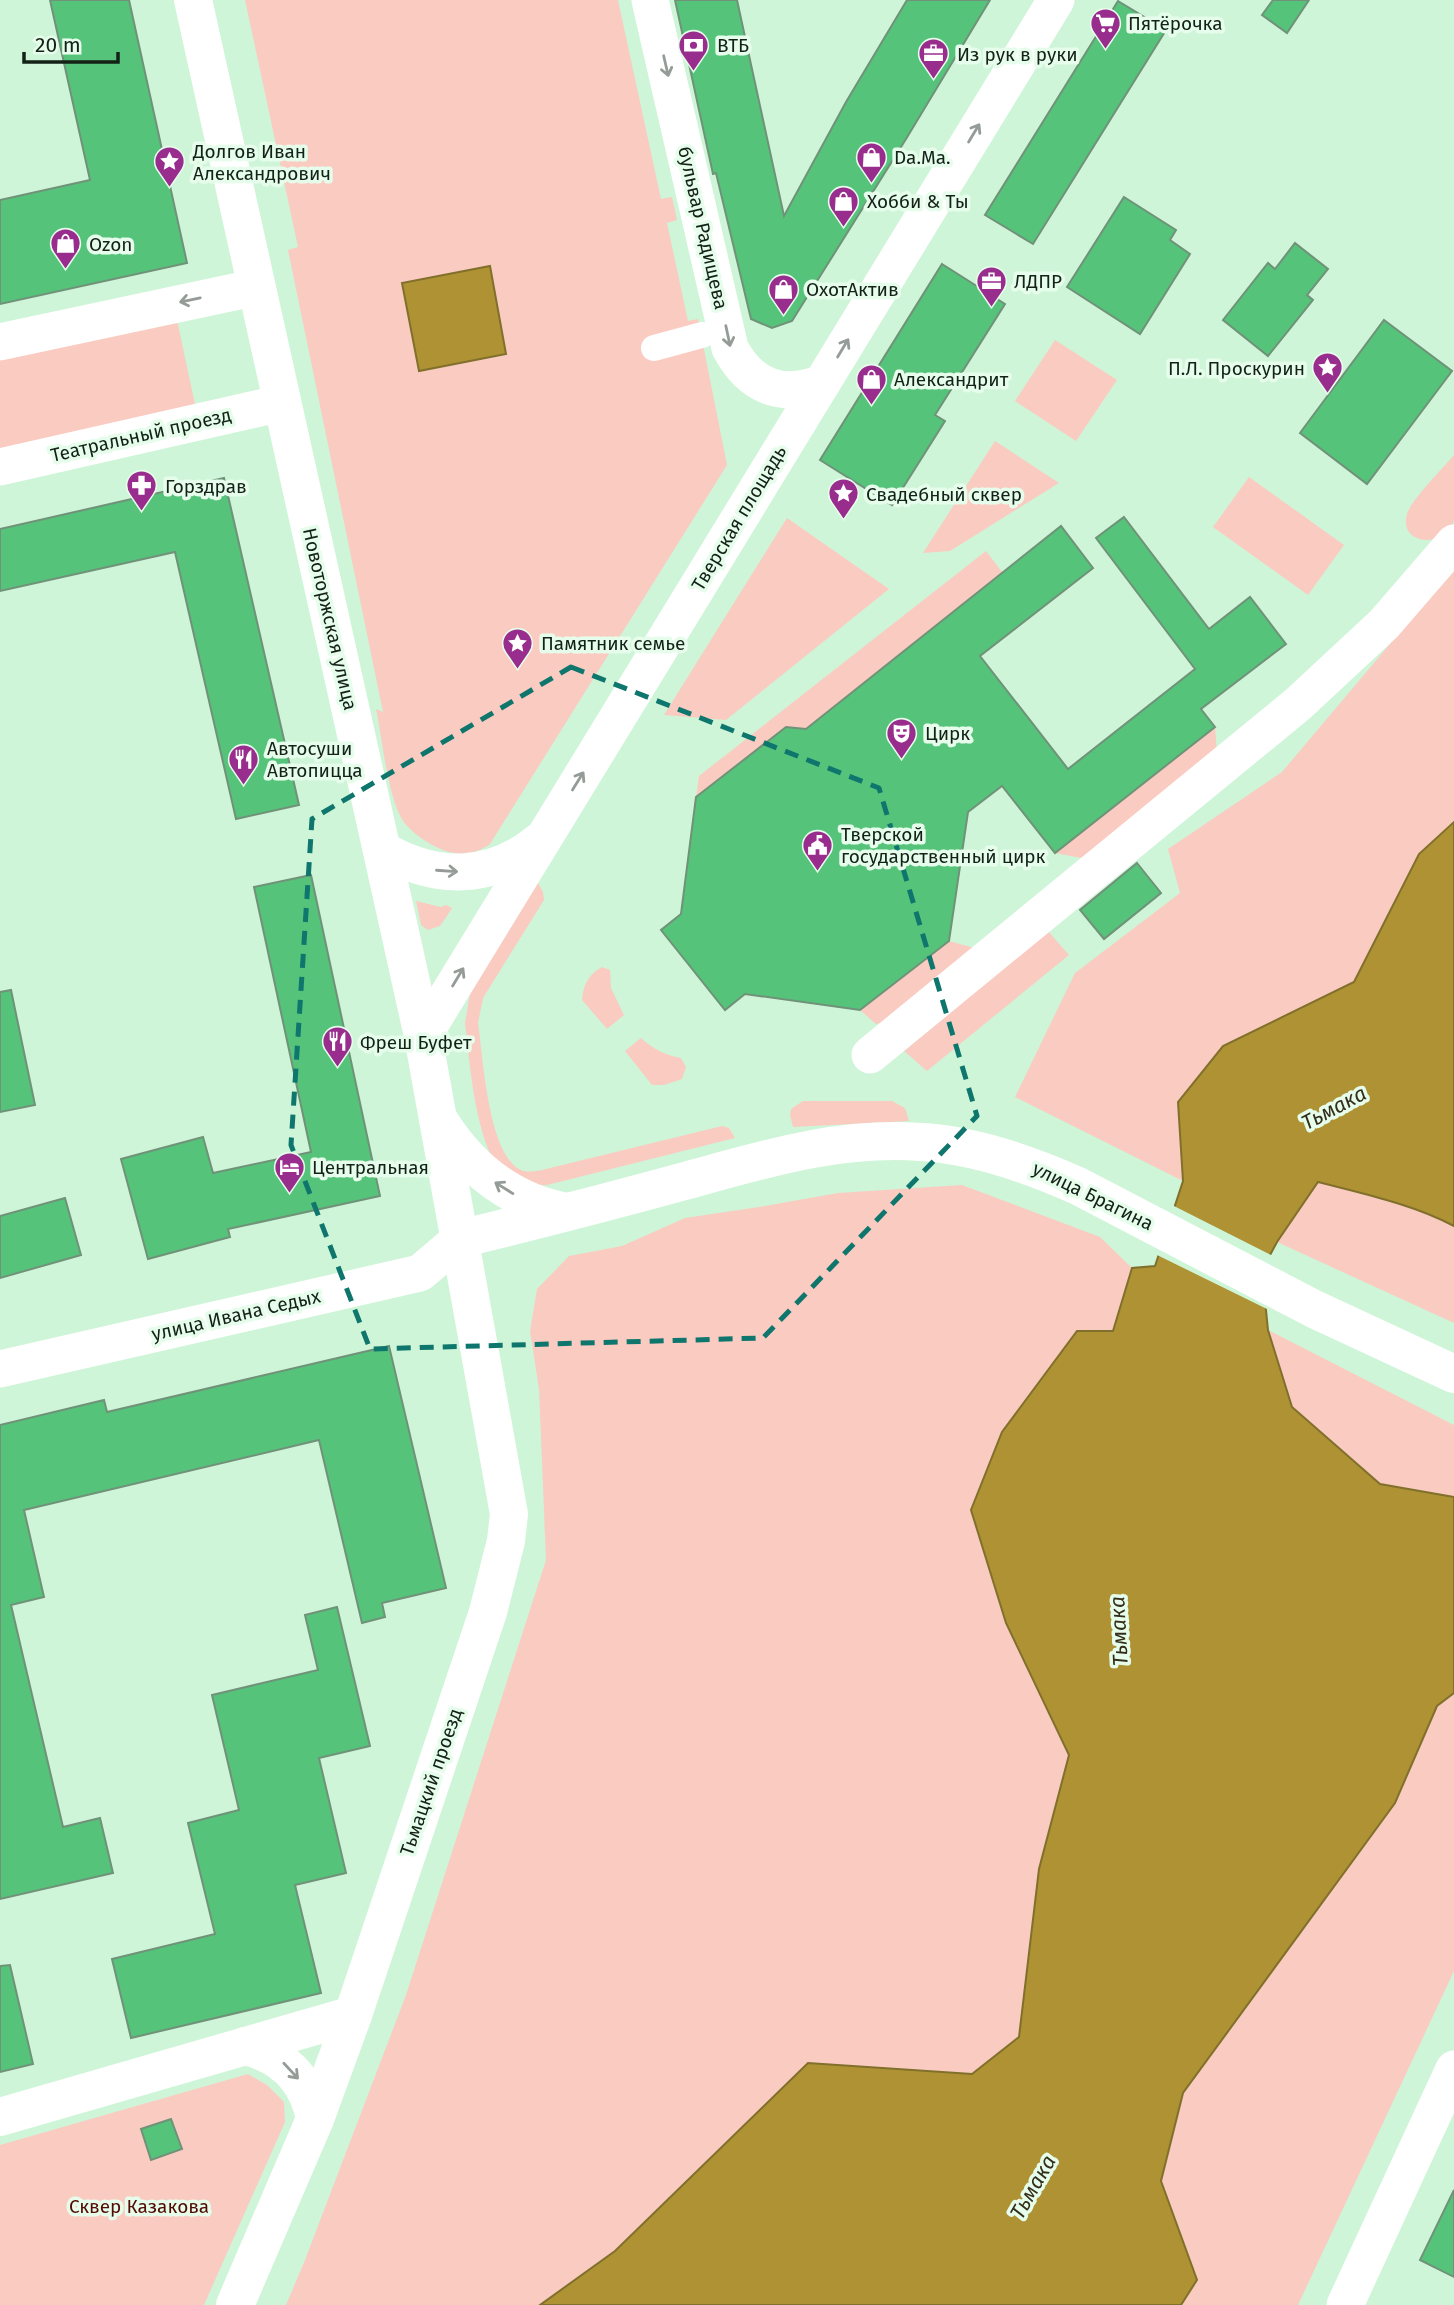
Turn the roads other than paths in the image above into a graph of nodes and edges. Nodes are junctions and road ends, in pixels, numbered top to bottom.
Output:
1 (193, 0) edge
2 (650, 0) edge
3 (1056, 0) edge
4 (257, 287) junction
5 (702, 335) dead end
6 (0, 342) edge
7 (654, 348) dead end
8 (822, 383) junction
9 (282, 403) junction
10 (0, 467) edge
11 (1454, 543) edge
12 (543, 839) junction
13 (383, 850) junction
14 (423, 1036) junction
15 (870, 1055) dead end
16 (439, 1120) junction
17 (567, 1212) junction
18 (460, 1239) junction
19 (0, 1369) edge
20 (1454, 1374) edge
21 (353, 2015) junction
22 (245, 2046) junction
23 (1454, 2068) edge
24 (0, 2117) edge
25 (315, 2119) junction
26 (1441, 2129) edge
27 (234, 2305) edge
28 (1345, 2305) edge

1 - 4 main road, Новоторжская улица
2 -> 8 street, бульвар Радищева
8 -> 3 street, Тверская площадь
4 -> 6 street
4 - 9 main road, Новоторжская улица
5 - 7 street
12 -> 8 street, Тверская площадь
9 - 10 street, Театральный проезд
9 - 13 main road, Новоторжская улица
11 - 15 street
13 -> 12 street
14 -> 12 street, Тверская площадь
13 - 14 main road, Новоторжская улица
14 - 16 main road, Новоторжская улица
17 -> 16 main road
16 - 18 main road, Новоторжская улица
17 - 18 main road, улица Брагина
17 - 20 main road, улица Брагина
18 - 19 street, улица Ивана Седых
18 - 21 main road, Тьмацкий проезд
21 - 22 main road
21 - 25 main road, Тьмацкий проезд
22 - 24 main road
22 -> 25 main road
23 - 26 street
25 - 27 main road, Тьмацкий проезд
26 - 28 street

